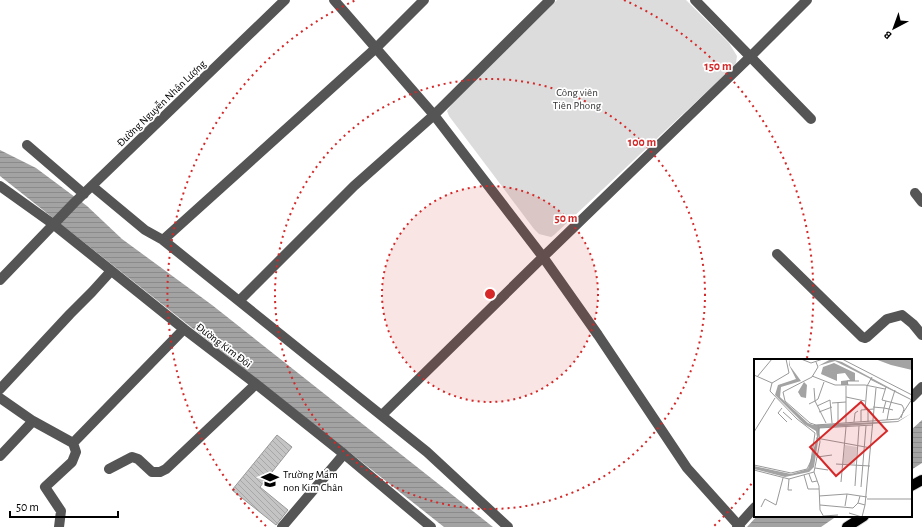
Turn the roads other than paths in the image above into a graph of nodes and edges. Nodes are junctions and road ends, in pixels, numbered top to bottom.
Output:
1 (285, 0) edge
2 (334, 0) edge
3 (424, 0) edge
4 (550, 0) edge
5 (695, 0) edge
6 (807, 0) edge
7 (376, 48) junction
8 (750, 57) junction
9 (434, 115) junction
10 (811, 120) dead end
11 (26, 146) dead end
12 (0, 186) edge
13 (88, 190) junction
14 (915, 193) dead end
15 (922, 202) edge
16 (57, 221) junction
17 (164, 240) junction
18 (777, 254) dead end
19 (543, 257) junction
20 (111, 271) junction
21 (0, 280) edge
22 (240, 300) junction
23 (184, 329) junction
24 (922, 335) edge
25 (256, 384) junction
26 (922, 387) edge
27 (0, 389) edge
28 (912, 397) edge
29 (0, 398) edge
30 (382, 415) junction
31 (33, 421) junction
32 (73, 442) junction
33 (344, 454) junction
34 (0, 456) edge
35 (109, 469) dead end
36 (922, 480) edge
37 (912, 485) edge
38 (754, 508) edge
39 (862, 517) edge
40 (419, 524) edge
41 (738, 526) edge
42 (60, 527) edge
43 (282, 527) edge
44 (430, 527) edge
45 (508, 527) edge
46 (847, 527) edge

1 - 13 street, Đường Nguyễn Nhân Lượng
2 - 7 street
3 - 7 street
4 - 9 street
5 - 8 street
6 - 8 street
7 - 9 street
7 - 17 street
8 - 10 street
8 - 19 street
9 - 19 street
9 - 22 street
11 - 13 street
12 - 16 street, Đường Kim Đôi
13 - 16 street, Đường Nguyễn Nhân Lượng
13 - 17 street
14 - 15 street
16 - 20 street, Đường Kim Đôi
16 - 21 street, Đường Nguyễn Nhân Lượng
17 - 22 street
18 - 24 street
19 - 30 street
19 - 41 street
20 - 23 street, Đường Kim Đôi
20 - 27 street
22 - 30 street
23 - 25 street, Đường Kim Đôi
23 - 32 street
25 - 33 street, Đường Kim Đôi
25 - 35 street
26 - 28 street
29 - 31 street
30 - 45 street
31 - 32 street
31 - 34 street
32 - 42 street
33 - 40 street, Đường Kim Đôi
33 - 43 street
36 - 37 main road
38 - 41 street
39 - 46 main road
40 - 44 street, Đường Kim Đôi

